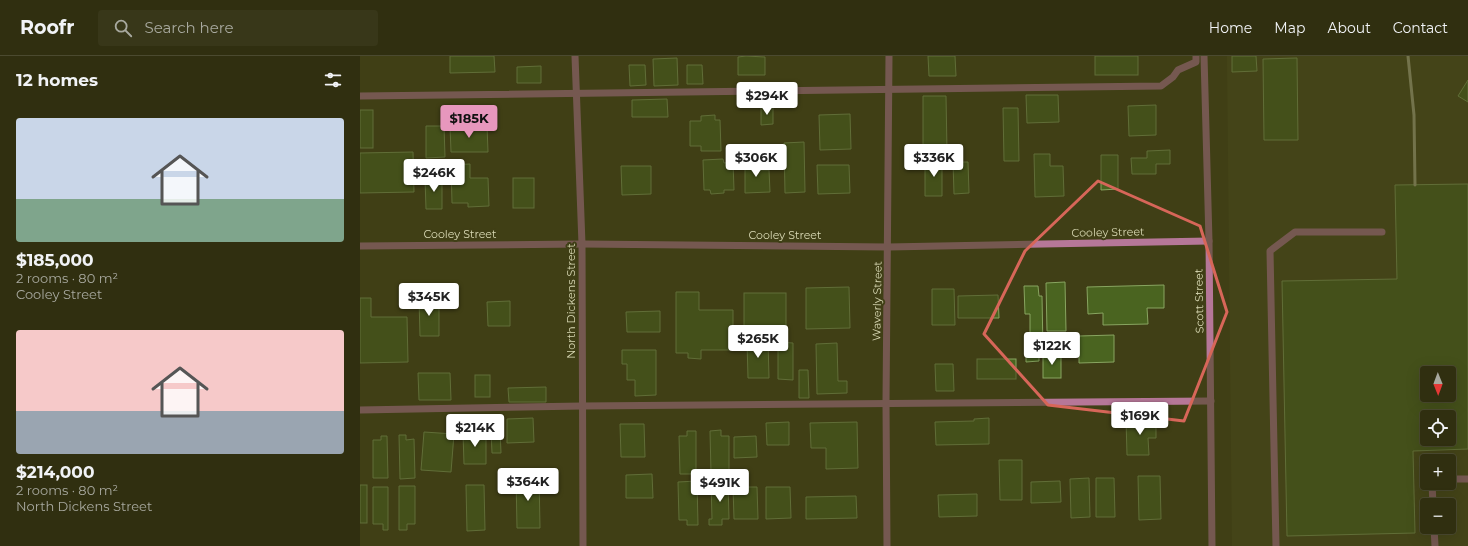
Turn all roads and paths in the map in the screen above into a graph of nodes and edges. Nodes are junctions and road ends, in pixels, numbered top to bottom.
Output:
1 (575, 56) edge
2 (889, 56) edge
3 (1196, 56) edge
4 (1204, 56) edge
5 (889, 89) junction
6 (577, 93) junction
7 (360, 96) edge
8 (1382, 232) dead end
9 (1209, 241) junction
10 (582, 244) junction
11 (360, 246) edge
12 (888, 247) junction
13 (1211, 400) junction
14 (886, 403) junction
15 (582, 406) junction
16 (360, 410) edge
17 (1456, 479) edge
18 (1468, 479) edge
19 (1435, 534) edge
20 (583, 546) edge
21 (887, 546) edge
22 (1212, 546) edge
23 (1276, 546) edge
24 (1436, 546) edge

1 - 6 street, North Dickens Street
2 - 5 street, Waverly Street
3 - 5 street
4 - 9 street, Scott Street
5 - 6 street
5 - 12 street, Waverly Street
6 - 7 street
6 - 10 street, North Dickens Street
8 - 23 street
9 - 12 street, Cooley Street
9 - 13 street, Scott Street
10 - 11 street, Cooley Street
10 - 12 street, Cooley Street
10 - 15 street, North Dickens Street
12 - 14 street, Waverly Street
13 - 14 street
13 - 22 street, Scott Street
14 - 15 street
14 - 21 street, Waverly Street
15 - 16 street
15 - 20 street, North Dickens Street
17 - 18 street
19 - 24 street

